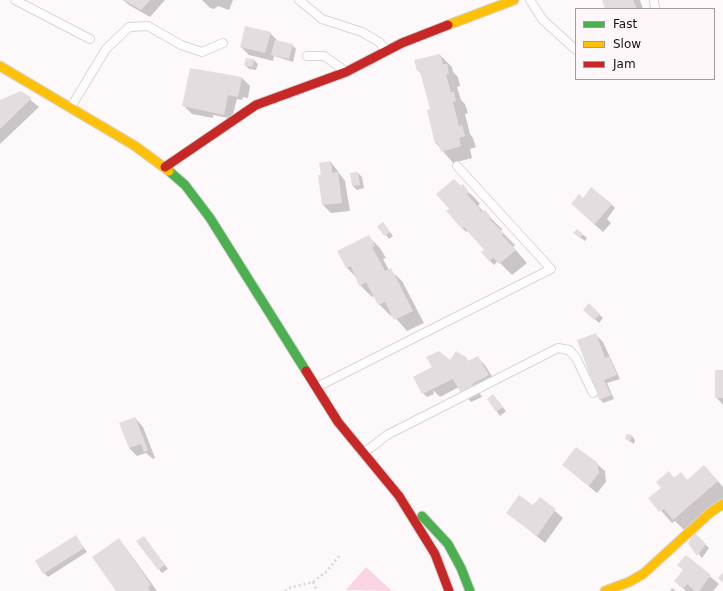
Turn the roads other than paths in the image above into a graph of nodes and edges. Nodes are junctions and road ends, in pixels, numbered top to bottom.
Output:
1 (15, 0) edge
2 (299, 0) edge
3 (514, 0) edge
4 (530, 0) edge
5 (90, 39) dead end
6 (223, 43) dead end
7 (575, 49) edge
8 (386, 50) junction
9 (307, 56) dead end
10 (0, 66) edge
11 (346, 72) junction
12 (70, 108) junction
13 (457, 166) dead end
14 (165, 167) junction
15 (316, 387) junction
16 (593, 393) dead end
17 (362, 453) junction
18 (399, 496) junction
19 (723, 504) edge
20 (449, 591) edge
21 (470, 591) edge
22 (605, 591) edge

1 - 5 lane
2 - 8 lane
3 - 8 street
4 - 7 lane
6 - 12 lane
8 - 11 street
9 - 11 lane
10 - 12 street
11 - 14 street
12 - 14 street
13 - 15 lane
14 - 15 street
15 - 17 street
16 - 17 lane
17 - 18 street
18 - 20 street
18 - 21 street
19 - 22 street

